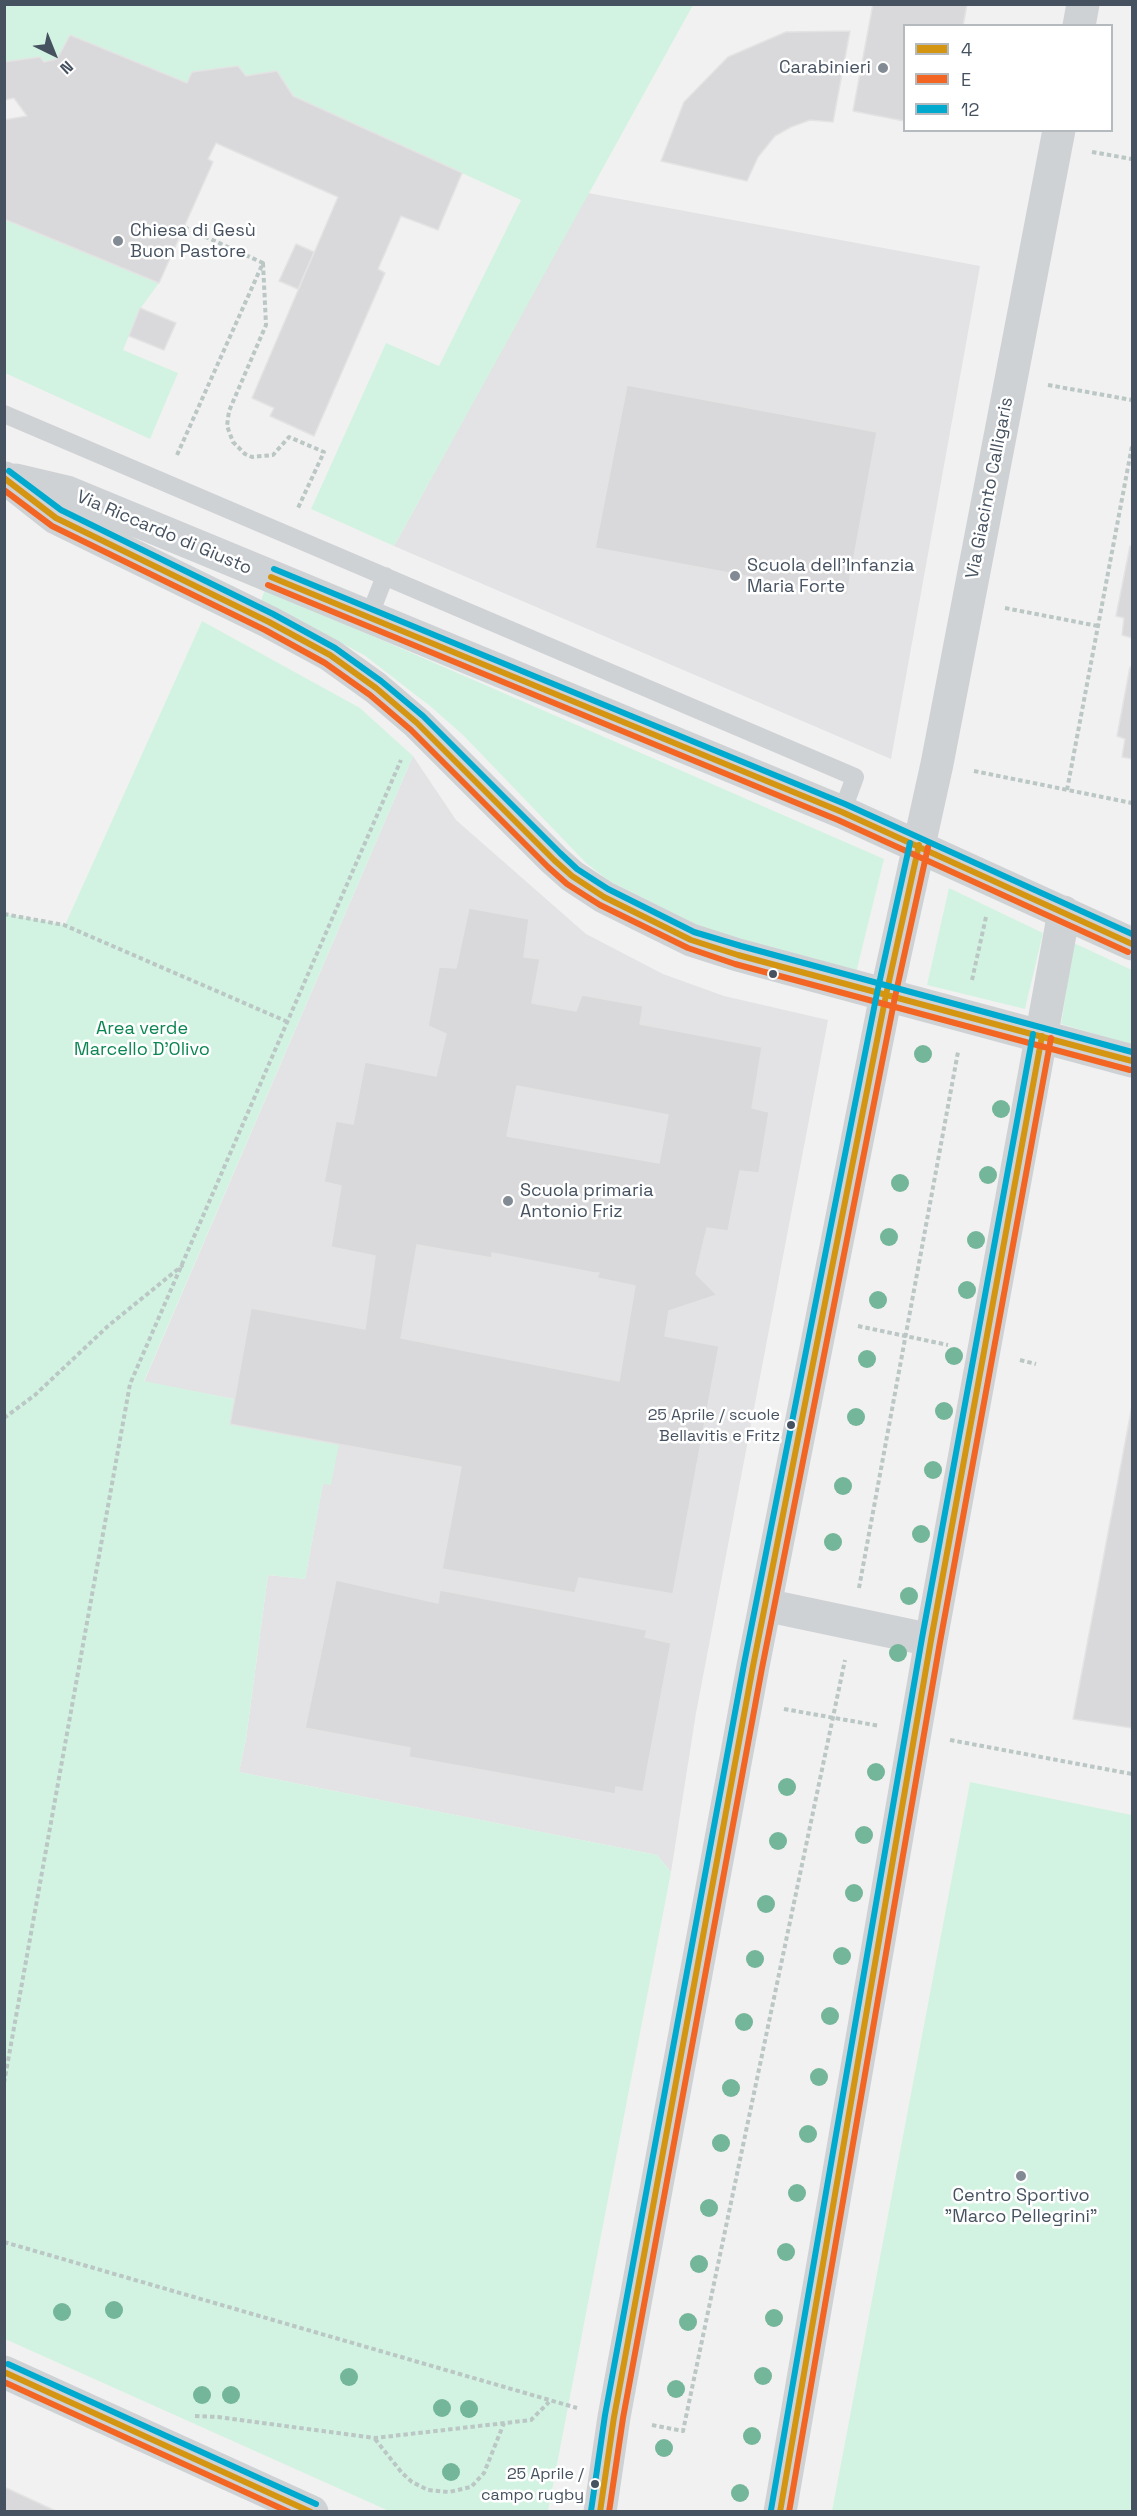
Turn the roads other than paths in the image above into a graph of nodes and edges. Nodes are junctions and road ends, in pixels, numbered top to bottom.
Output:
1 (1083, 4) edge
2 (1079, 24) edge
3 (1059, 132) edge
4 (4, 414) edge
5 (5, 478) edge
6 (385, 576) junction
7 (369, 617) junction
8 (842, 812) junction
9 (919, 845) junction
10 (1064, 912) junction
11 (1132, 944) edge
12 (886, 994) junction
13 (1042, 1036) junction
14 (1132, 1061) edge
15 (765, 1605) junction
16 (931, 1640) junction
17 (4, 2372) edge
18 (312, 2511) edge
19 (600, 2511) edge
20 (780, 2511) edge

1 - 2 street
3 - 9 street, Via Giacinto Calligaris
4 - 6 lane
5 - 7 street, Via Riccardo di Giusto
5 - 12 street, Via Riccardo di Giusto
6 - 7 lane
6 - 8 lane
7 - 8 street, Via Riccardo di Giusto
8 - 9 street, Via Riccardo di Giusto
9 - 10 street, Via Riccardo di Giusto
9 - 12 street
10 - 11 street, Via Riccardo di Giusto
10 - 13 street
12 - 13 street, Via Riccardo di Giusto
12 - 15 street
13 - 14 street, Via Riccardo di Giusto
13 - 16 street
15 - 16 street
15 - 19 street
16 - 20 street
17 - 18 street

